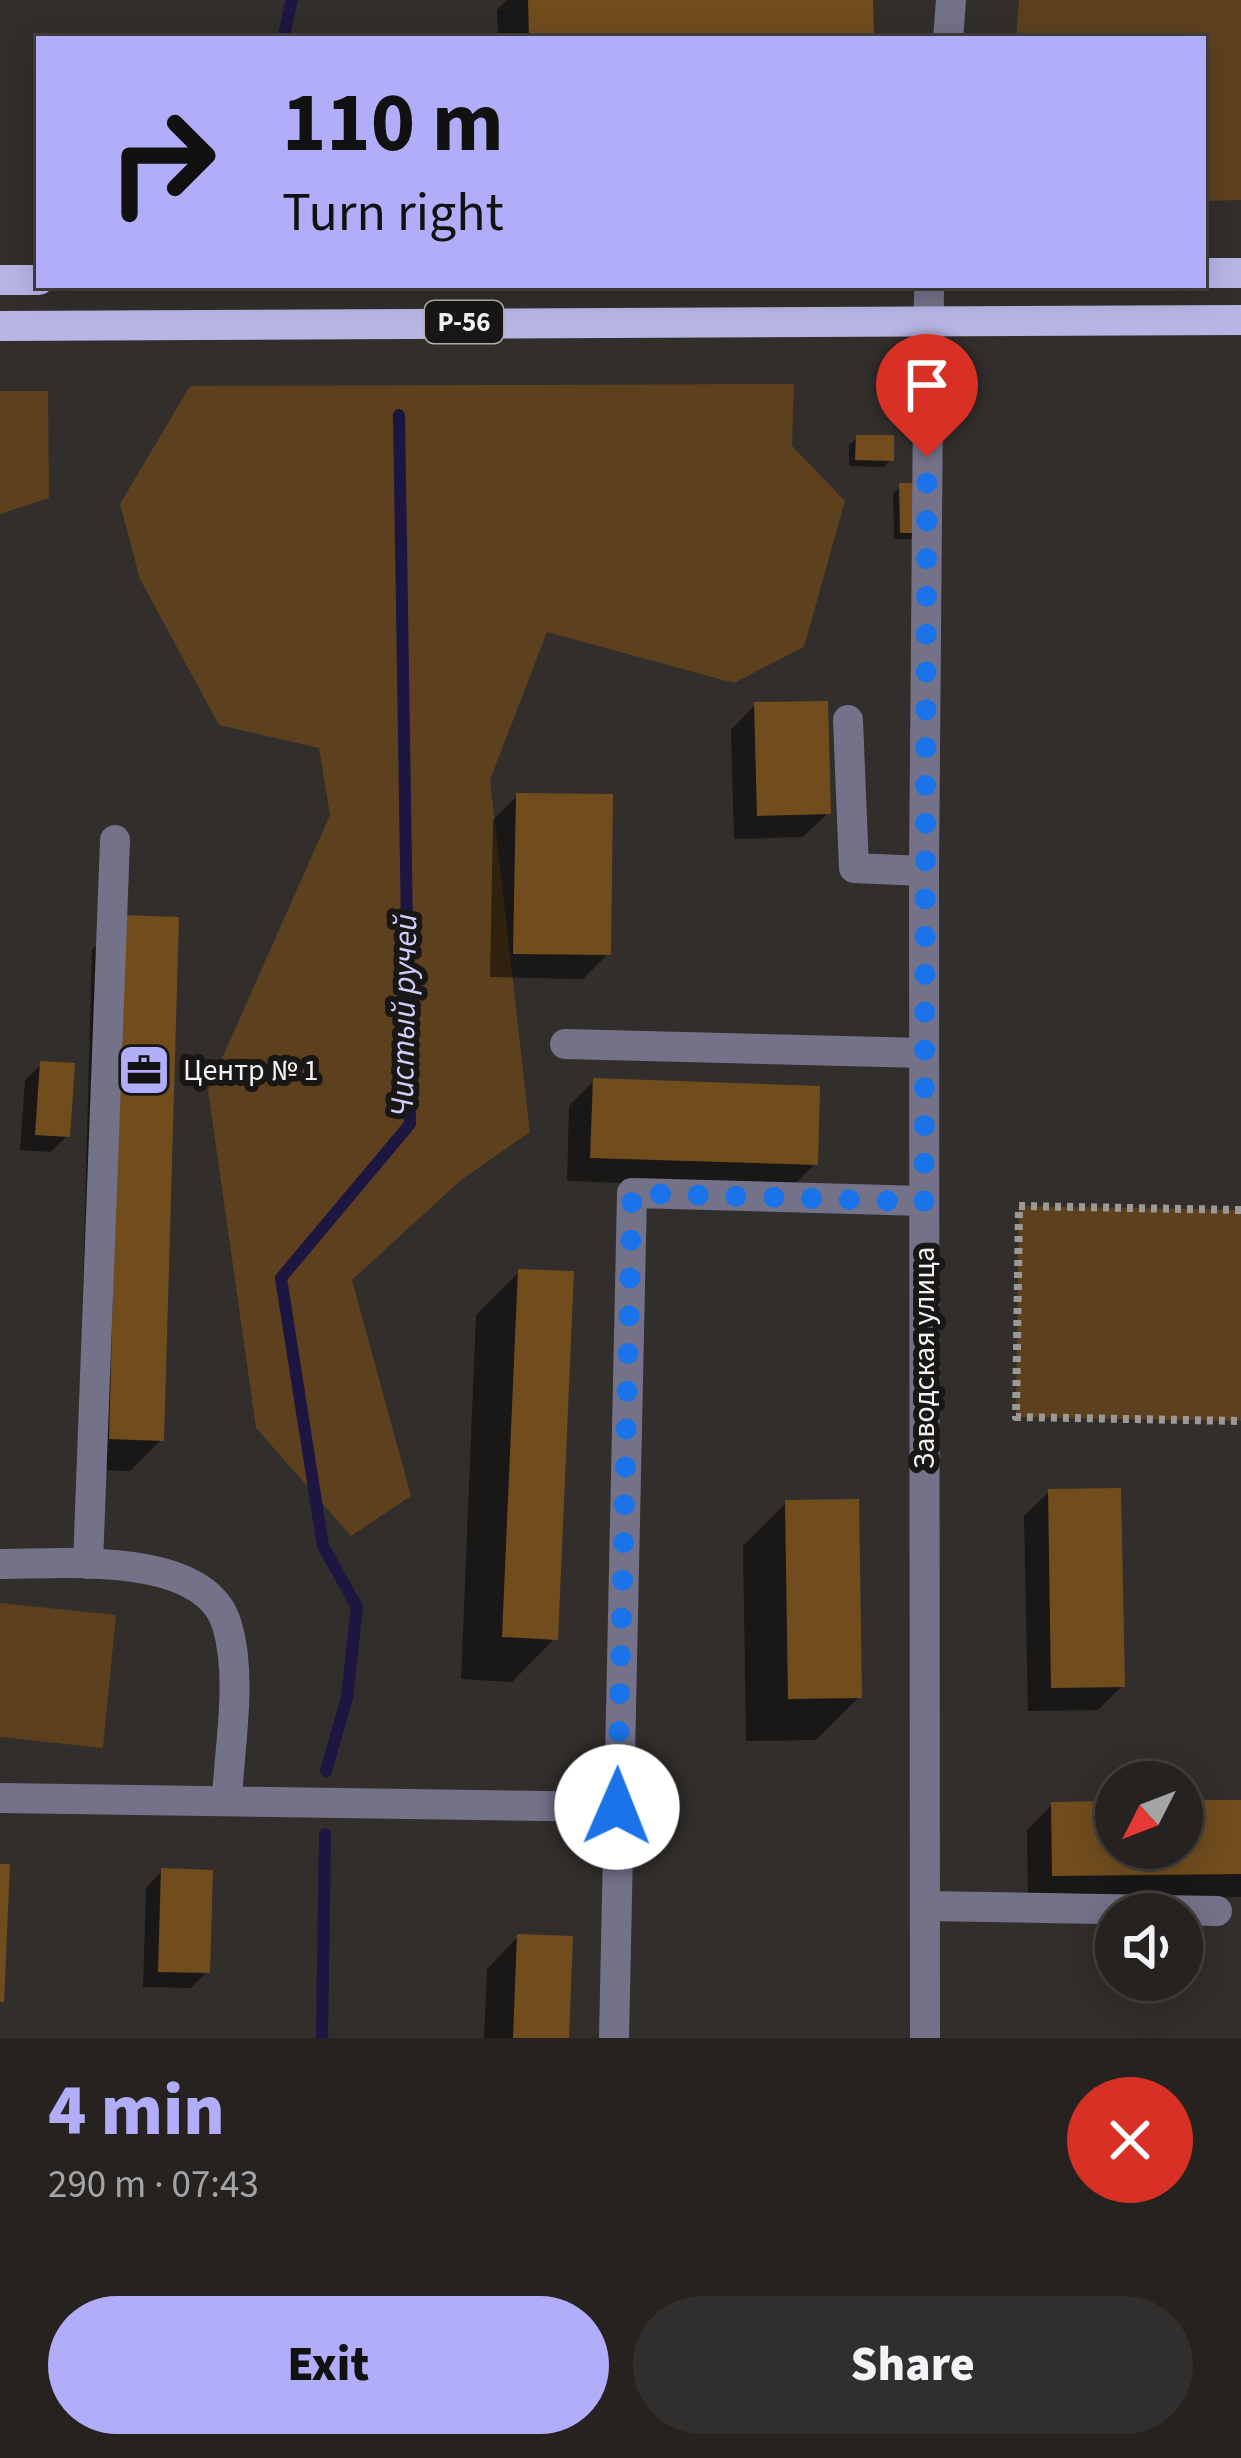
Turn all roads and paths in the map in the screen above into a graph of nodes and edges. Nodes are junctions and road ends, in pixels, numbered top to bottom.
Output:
1 (951, 0) edge
2 (948, 36) edge
3 (1206, 273) edge
4 (1241, 273) edge
5 (0, 280) edge
6 (36, 280) edge
7 (928, 288) edge
8 (928, 319) junction
9 (1241, 320) edge
10 (0, 326) edge
11 (848, 720) dead end
12 (116, 840) dead end
13 (924, 872) junction
14 (565, 1044) dead end
15 (924, 1053) junction
16 (924, 1202) junction
17 (1241, 1210) edge
18 (1241, 1421) edge
19 (0, 1564) edge
20 (88, 1564) junction
21 (0, 1798) edge
22 (227, 1801) junction
23 (617, 1807) junction
24 (925, 1906) junction
25 (1217, 1911) dead end
26 (614, 2038) edge
27 (925, 2038) edge

1 - 2 street
3 - 4 main road
5 - 6 main road
7 - 8 street, Заводская улица
8 - 9 main road, Р-56
8 - 10 main road, Р-56
8 - 13 street, Заводская улица
11 - 13 street
12 - 20 street
13 - 15 street, Заводская улица
14 - 15 street
15 - 16 street, Заводская улица
16 - 23 street
16 - 24 street, Заводская улица
17 - 18 path
19 - 20 street
20 - 22 street
21 - 22 street
22 - 23 street
23 - 26 street
24 - 25 street
24 - 27 street, Заводская улица

